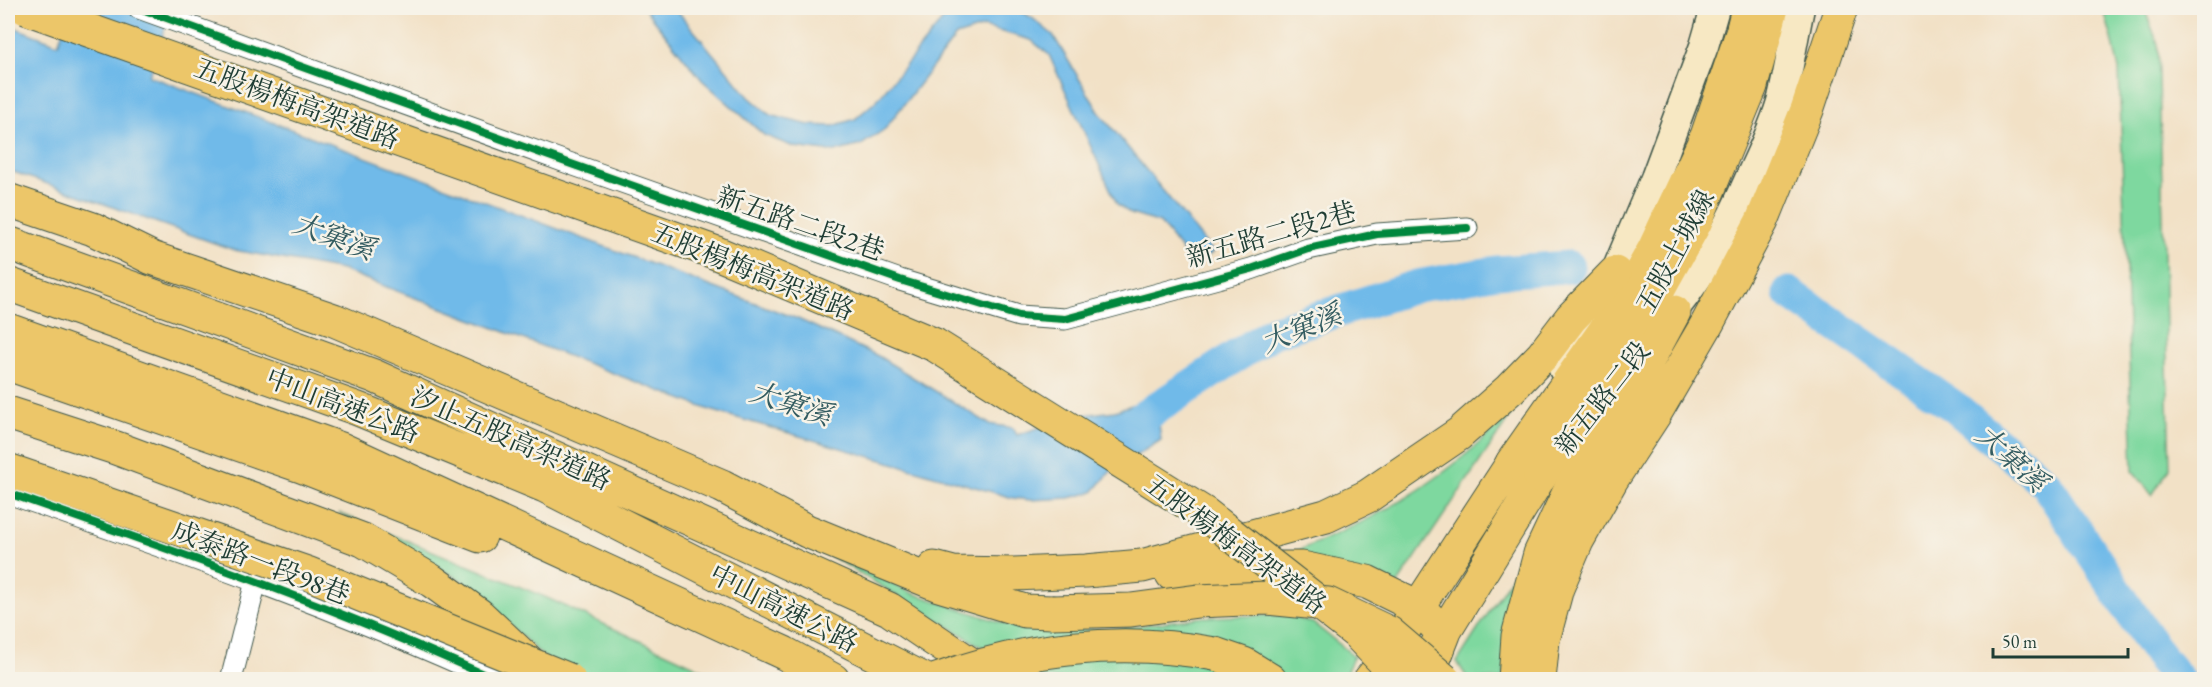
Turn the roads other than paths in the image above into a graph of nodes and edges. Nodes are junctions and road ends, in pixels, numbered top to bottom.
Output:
1 (26, 8) edge
2 (139, 8) edge
3 (1715, 8) edge
4 (1748, 8) edge
5 (1772, 8) edge
6 (1800, 8) edge
7 (1841, 8) edge
8 (8, 200) edge
9 (8, 222) edge
10 (1467, 228) dead end
11 (8, 243) edge
12 (152, 258) junction
13 (1615, 273) junction
14 (8, 284) edge
15 (1630, 312) junction
16 (1674, 312) junction
17 (8, 330) edge
18 (8, 364) edge
19 (8, 402) edge
20 (8, 412) edge
21 (116, 448) junction
22 (8, 470) edge
23 (1526, 470) junction
24 (723, 486) junction
25 (8, 494) edge
26 (243, 551) junction
27 (953, 573) junction
28 (256, 581) junction
29 (1418, 607) junction
30 (1444, 634) junction
31 (784, 653) junction
32 (1384, 674) edge
33 (231, 680) edge
34 (496, 680) edge
35 (545, 680) edge
36 (569, 680) edge
37 (833, 680) edge
38 (925, 680) edge
39 (937, 680) edge
40 (994, 680) edge
41 (1270, 680) edge
42 (1416, 680) edge
43 (1426, 680) edge
44 (1444, 680) edge
45 (1515, 680) edge
46 (1539, 680) edge

1 - 32 highway, 五股楊梅高架道路, bridge
2 - 10 street, 新五路二段2巷
3 - 13 main road, 新五路二段
4 - 15 highway, 五股土城線
5 - 15 highway, 五股土城線
6 - 16 main road, 新五路二段
7 - 46 highway
8 - 12 highway
9 - 12 highway
11 - 40 highway, 汐止五股高架道路
12 - 24 highway
13 - 23 main road, 新五路二段
13 - 27 highway
14 - 38 highway, 中山高速公路
15 - 23 highway, 五股土城線
16 - 23 main road, 新五路二段
16 - 45 highway
17 - 31 highway, 中山高速公路
18 - 31 highway
19 - 21 highway
20 - 21 highway
21 - 35 highway
22 - 26 highway, bridge
23 - 29 main road, 新五路二段
23 - 30 main road, 新五路二段
24 - 27 highway
24 - 44 highway, bridge
25 - 28 street, 成泰路一段98巷
26 - 28 street
26 - 36 highway, bridge
27 - 29 highway
28 - 33 street
28 - 34 street, 成泰路一段98巷
29 - 30 highway
29 - 32 main road, 新五路二段
30 - 42 main road, 新五路二段
30 - 43 highway
31 - 37 highway, 中山高速公路
39 - 41 highway, bridge

